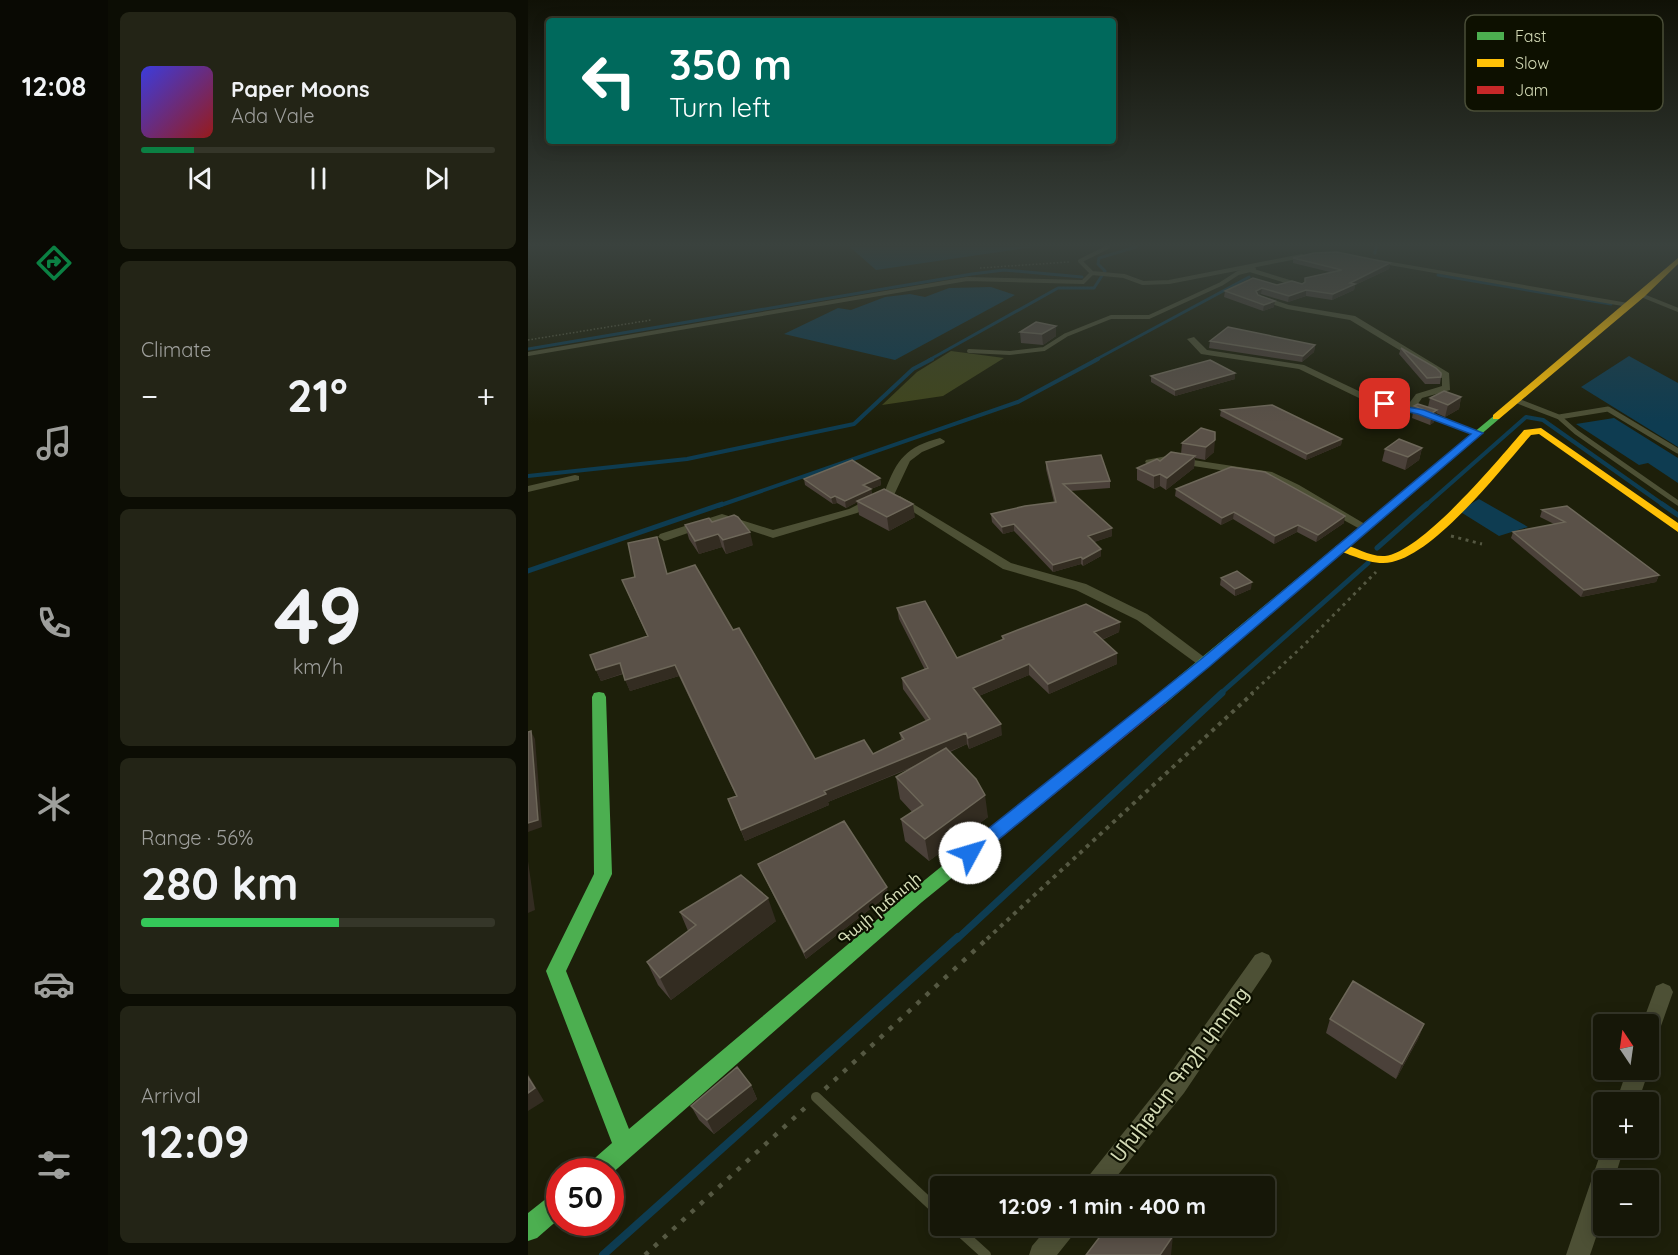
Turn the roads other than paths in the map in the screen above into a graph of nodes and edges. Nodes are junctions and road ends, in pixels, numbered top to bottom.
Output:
1 (1628, 305) edge
2 (811, 306) edge
3 (1172, 306) edge
4 (1283, 306) edge
5 (1191, 339) dead end
6 (969, 351) dead end
7 (528, 354) edge
8 (1515, 400) junction
9 (1409, 410) junction
10 (1559, 417) junction
11 (1478, 433) junction
12 (940, 441) dead end
13 (1678, 451) edge
14 (1150, 462) edge
15 (575, 478) dead end
16 (528, 489) edge
17 (890, 493) junction
18 (1678, 503) edge
19 (1364, 527) junction
20 (1678, 528) edge
21 (664, 537) dead end
22 (1341, 547) junction
23 (1205, 663) junction
24 (599, 697) dead end
25 (1262, 961) dead end
26 (1663, 992) dead end
27 (1656, 1014) edge
28 (816, 1097) road end
29 (625, 1147) junction
30 (612, 1158) edge
31 (1609, 1158) edge
32 (1103, 1176) edge
33 (930, 1204) edge
34 (546, 1214) edge
35 (528, 1229) edge
36 (965, 1236) edge
37 (1056, 1236) edge
38 (986, 1255) edge
39 (1041, 1255) edge
40 (1578, 1255) edge

1 - 8 main road, Գայի խճուղի
2 - 7 lane
3 - 6 lane
4 - 9 street
5 - 9 street
8 - 10 lane
8 - 11 main road, Գայի խճուղի
9 - 11 street
10 - 13 lane
10 - 18 lane
11 - 19 main road, Գայի խճուղի
12 - 17 street
14 - 19 street
15 - 16 street
17 - 21 street
17 - 23 street
19 - 22 main road, Գայի խճուղի
20 - 22 main road
22 - 23 main road, Գայի խճուղի
23 - 29 main road, Գայի խճուղի
24 - 29 main road
25 - 32 street, Մխիթար Գոշի փողոց
26 - 27 street
28 - 33 lane
29 - 30 main road, Գայի խճուղի
31 - 40 street
34 - 35 main road
36 - 38 lane
37 - 39 street

